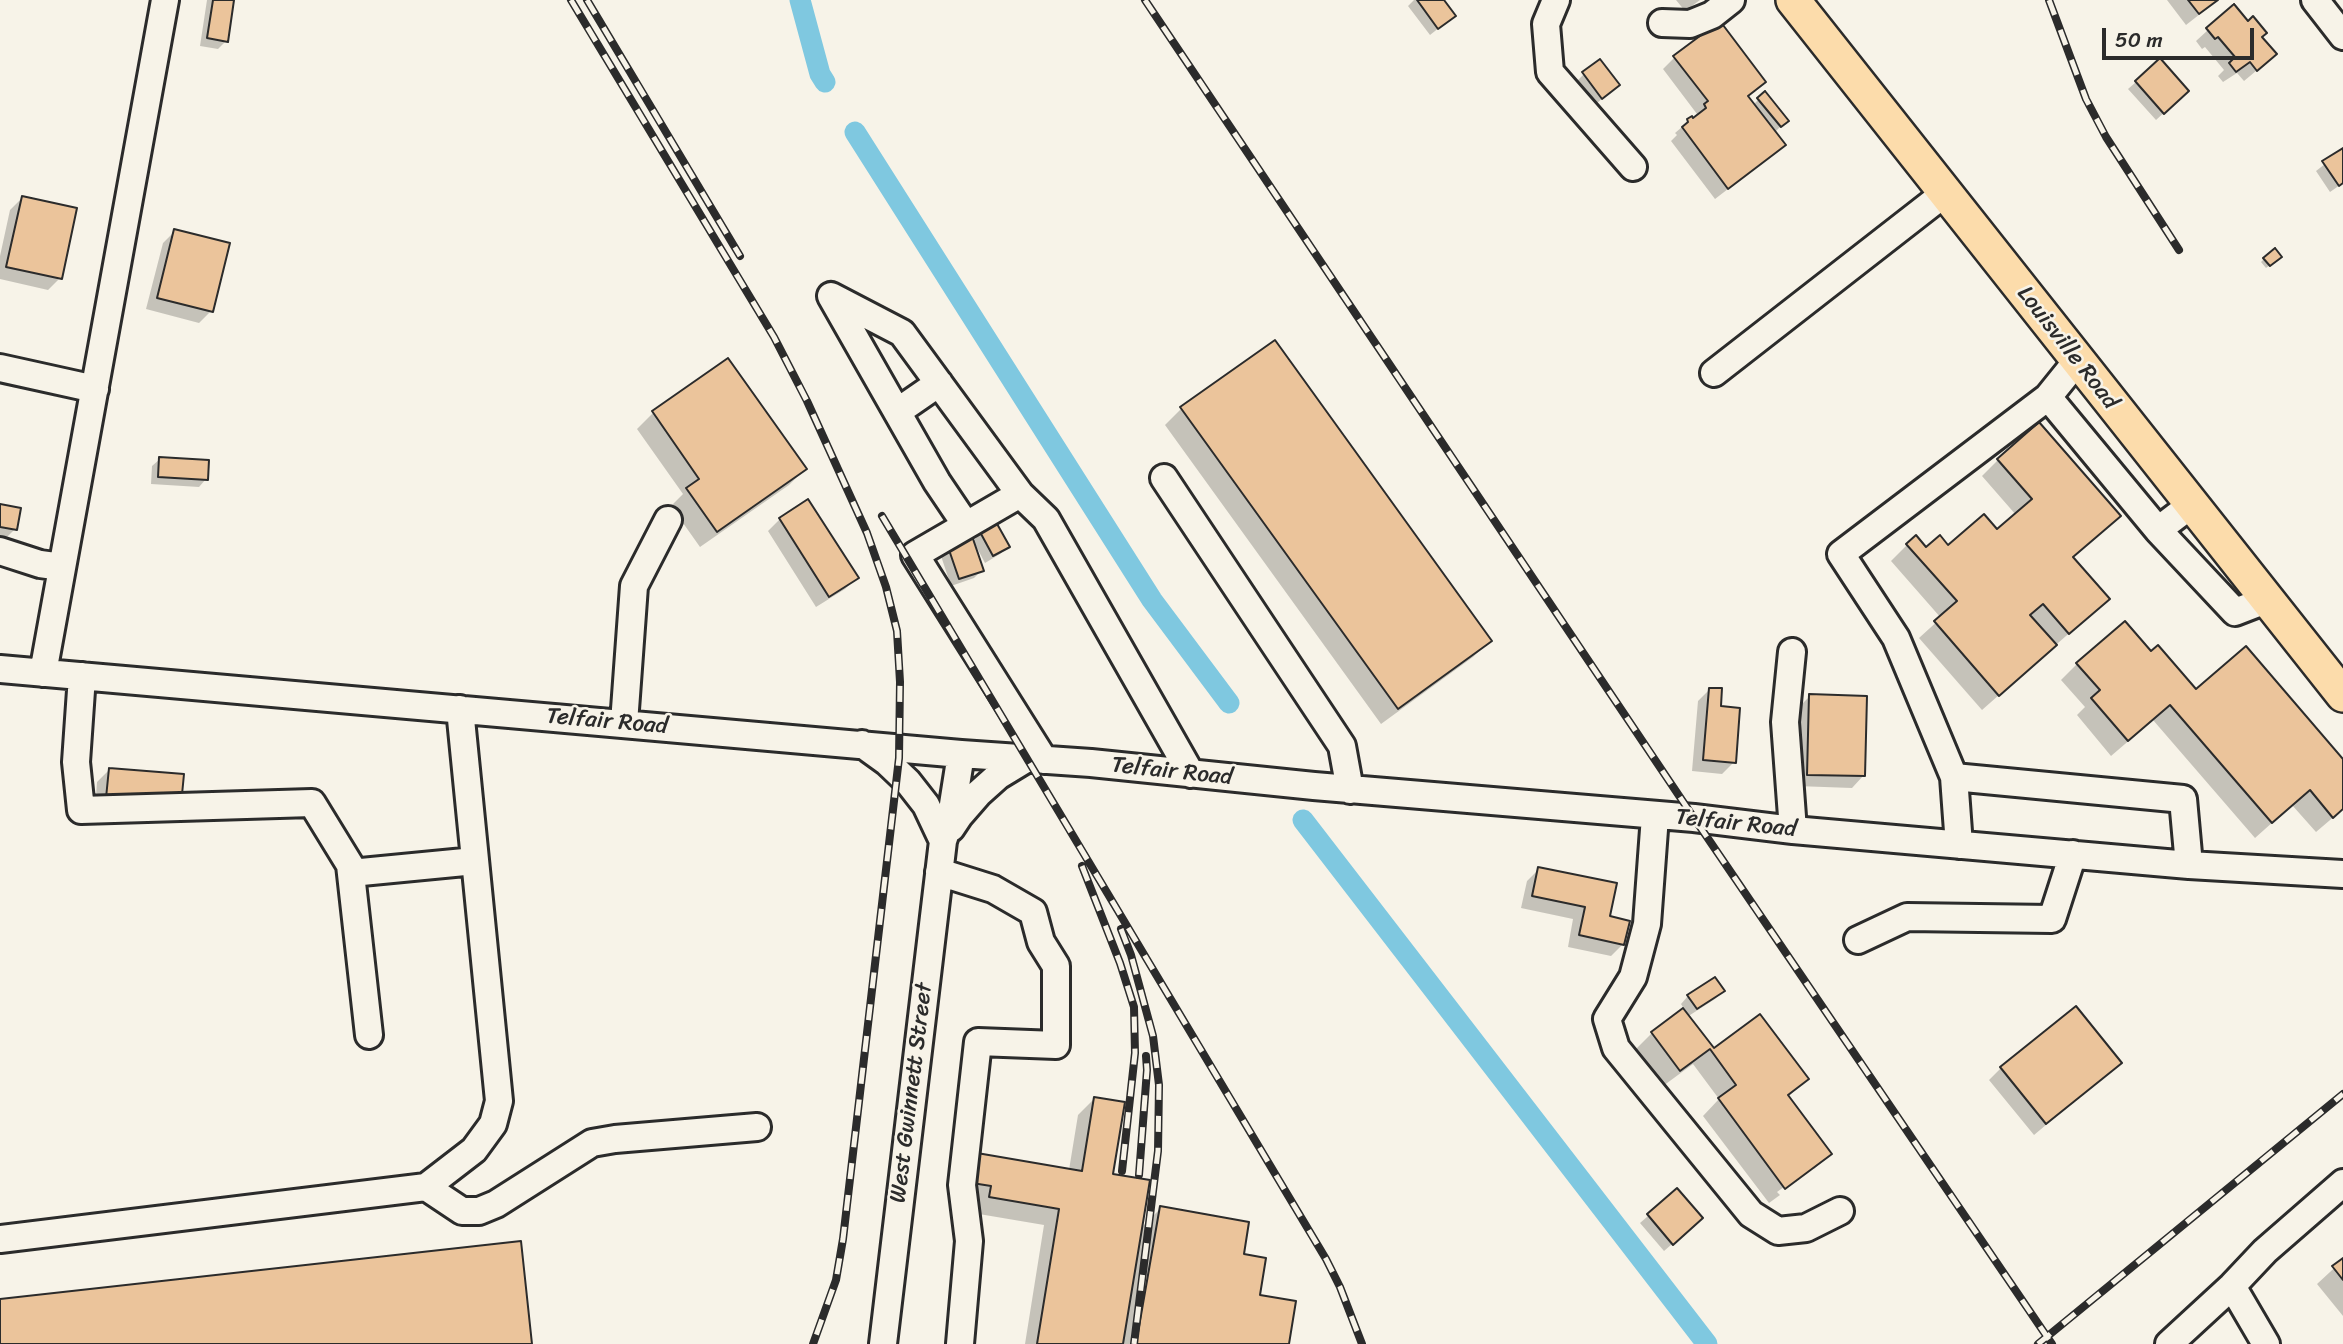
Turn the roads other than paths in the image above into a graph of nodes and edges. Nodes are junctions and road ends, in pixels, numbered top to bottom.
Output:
1 (165, 0) edge
2 (1556, 0) edge
3 (1731, 0) edge
4 (1793, 0) edge
5 (2315, 0) edge
6 (1662, 23) dead end
7 (2343, 36) edge
8 (1633, 167) dead end
9 (1945, 193) junction
10 (2077, 361) junction
11 (0, 368) edge
12 (1714, 373) dead end
13 (939, 383) junction
14 (94, 390) junction
15 (2048, 397) junction
16 (897, 412) junction
17 (1164, 478) dead end
18 (1020, 494) junction
19 (2191, 505) junction
20 (668, 520) dead end
21 (966, 525) junction
22 (2158, 530) junction
23 (0, 551) edge
24 (62, 567) junction
25 (2266, 600) junction
26 (1792, 652) dead end
27 (0, 669) edge
28 (43, 673) junction
29 (82, 676) junction
30 (2343, 695) edge
31 (460, 709) junction
32 (624, 723) junction
33 (862, 744) junction
34 (953, 753) junction
35 (1035, 759) junction
36 (1191, 774) junction
37 (1954, 777) junction
38 (1350, 790) junction
39 (1655, 816) junction
40 (1793, 830) junction
41 (943, 841) junction
42 (1959, 845) junction
43 (2073, 855) junction
44 (475, 861) junction
45 (2189, 865) junction
46 (939, 872) junction
47 (351, 873) junction
48 (2343, 874) edge
49 (1858, 940) dead end
50 (369, 1035) dead end
51 (757, 1127) dead end
52 (2343, 1182) edge
53 (426, 1187) junction
54 (1840, 1210) dead end
55 (0, 1239) edge
56 (2232, 1286) junction
57 (883, 1344) edge
58 (960, 1344) edge
59 (2169, 1344) edge
60 (2266, 1344) edge

1 - 14 street
2 - 8 street
3 - 6 street
4 - 9 main road, Louisville Road
5 - 7 street
9 - 10 main road, Louisville Road
9 - 12 street
10 - 15 street
10 - 19 main road, Louisville Road
11 - 14 street
13 - 16 street
13 - 16 street
13 - 18 street
14 - 24 street
15 - 22 street
15 - 37 street
16 - 21 street
17 - 38 street
18 - 21 street
18 - 36 street
19 - 22 street
19 - 25 main road, Louisville Road
20 - 32 street
21 - 35 street
22 - 25 street
23 - 24 street
24 - 28 street
25 - 30 main road, Louisville Road
26 - 40 street
27 - 28 street, Telfair Road
28 - 29 street, Telfair Road
29 - 31 street, Telfair Road
29 - 47 street
31 - 32 street, Telfair Road
31 - 44 street
32 - 33 street, Telfair Road
33 - 34 street, Telfair Road
33 - 41 street
34 - 35 street, Telfair Road
34 - 41 street, West Gwinnett Street
35 - 36 street, Telfair Road
35 - 41 street
36 - 38 street, Telfair Road
37 - 42 street
37 - 45 street
38 - 39 street, Telfair Road
39 - 40 street, Telfair Road
39 - 54 street
40 - 42 street, Telfair Road
41 - 46 street, West Gwinnett Street
42 - 43 street, Telfair Road
43 - 45 street, Telfair Road
43 - 49 street
44 - 47 street
44 - 53 street
45 - 48 street, Telfair Road
46 - 57 street, West Gwinnett Street
46 - 58 street
47 - 50 street
51 - 53 street
52 - 56 street
53 - 55 street
56 - 59 street
56 - 60 street

